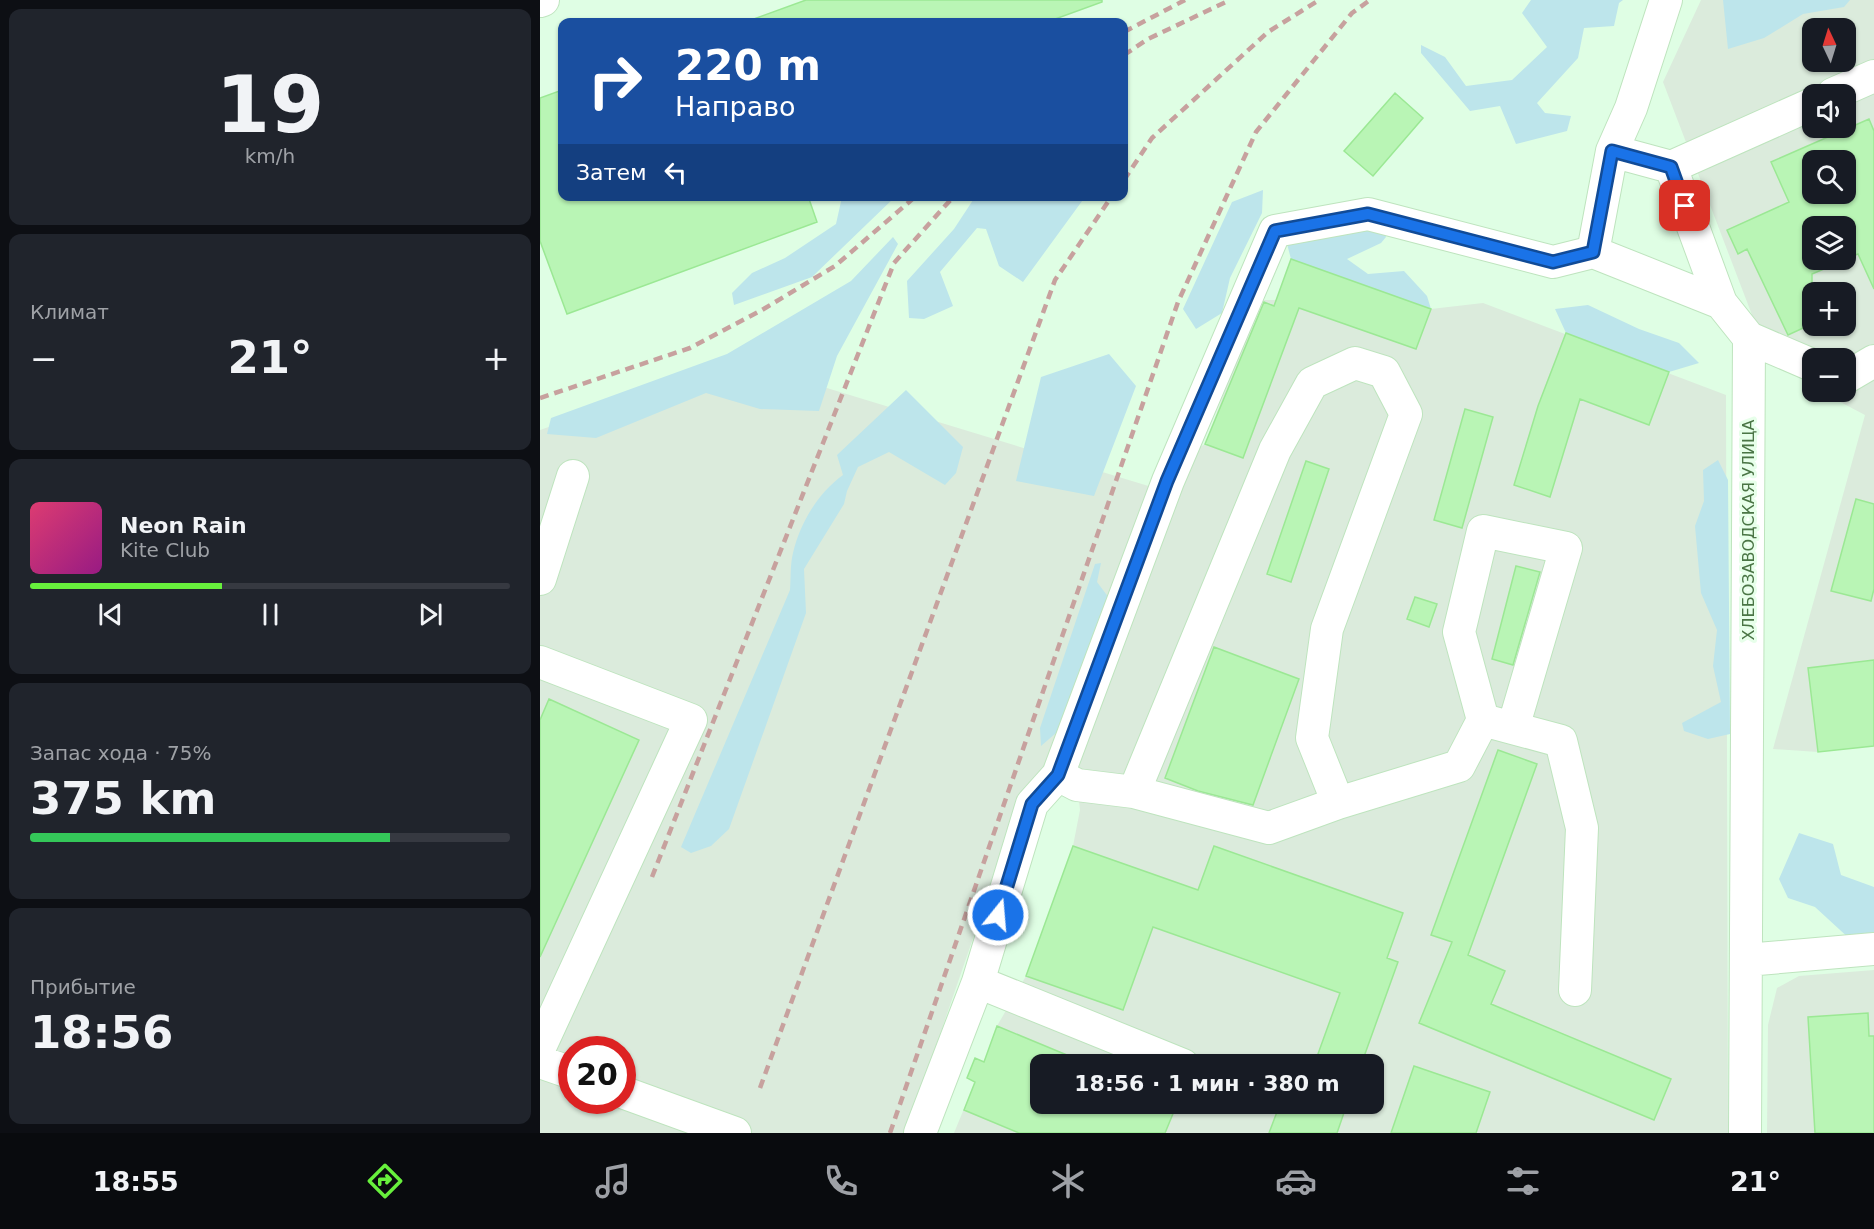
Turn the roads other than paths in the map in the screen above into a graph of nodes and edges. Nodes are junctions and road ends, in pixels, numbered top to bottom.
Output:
1 (1666, 0) edge
2 (1874, 76) edge
3 (1856, 84) edge
4 (1802, 108) edge
5 (1612, 151) junction
6 (1671, 167) junction
7 (1593, 252) junction
8 (1721, 303) junction
9 (1749, 338) junction
10 (1802, 361) edge
11 (1874, 361) edge
12 (1856, 372) edge
13 (1856, 383) edge
14 (1874, 390) edge
15 (573, 476) dead end
16 (540, 579) edge
17 (540, 662) edge
18 (1483, 720) junction
19 (1513, 728) junction
20 (1058, 775) junction
21 (1134, 792) junction
22 (1338, 803) junction
23 (1874, 949) edge
24 (1746, 960) junction
25 (978, 982) junction
26 (1575, 990) dead end
27 (540, 1047) edge
28 (1157, 1054) edge
29 (540, 1062) edge
30 (558, 1068) edge
31 (636, 1099) edge
32 (687, 1125) edge
33 (735, 1133) edge
34 (920, 1133) edge
35 (1745, 1133) edge

1 - 5 street
2 - 3 street
4 - 6 street
5 - 6 street
5 - 7 street
6 - 8 street
7 - 8 street
7 - 20 street
8 - 9 street
9 - 10 street
9 - 24 street, ХЛЕБОЗАВОДСКАЯ УЛИЦА
11 - 12 street
13 - 14 street
15 - 16 street
17 - 27 street
18 - 19 street
18 - 19 street
18 - 22 street
19 - 26 street
20 - 21 street
20 - 25 street
21 - 22 street
21 - 22 street
23 - 24 street
24 - 35 street, ХЛЕБОЗАВОДСКАЯ УЛИЦА
25 - 28 street
25 - 34 street
29 - 30 street
31 - 32 street
32 - 33 street

